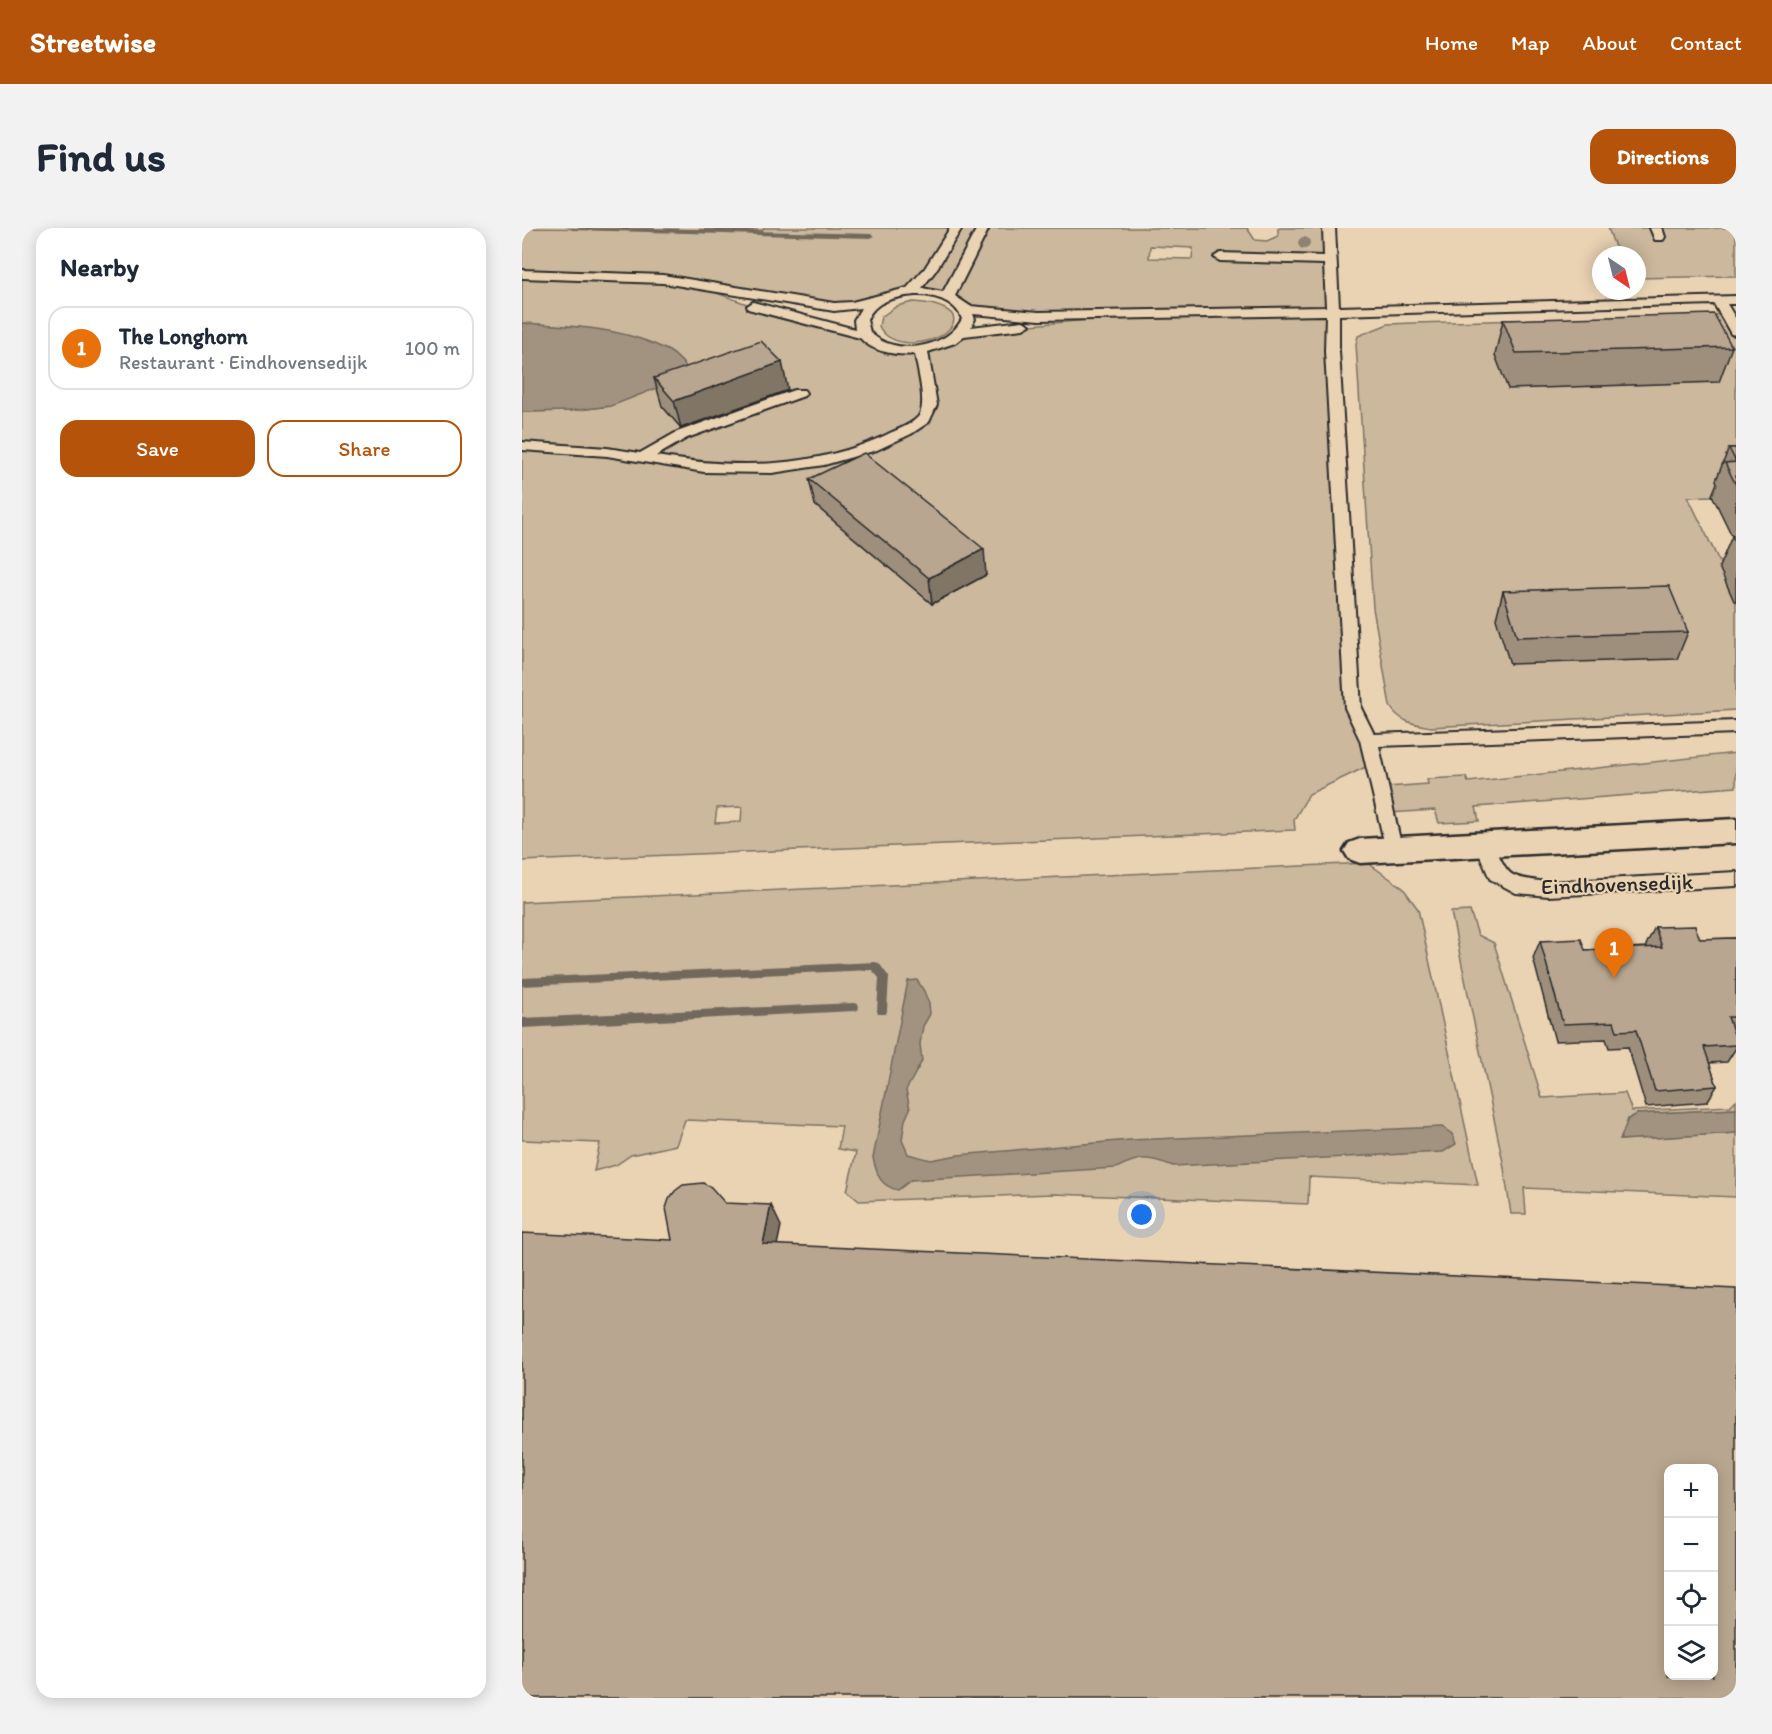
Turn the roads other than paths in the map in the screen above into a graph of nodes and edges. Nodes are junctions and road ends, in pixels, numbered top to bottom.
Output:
1 (956, 228) edge
2 (983, 228) edge
3 (1329, 228) edge
4 (1220, 257) dead end
5 (1331, 260) junction
6 (522, 273) edge
7 (694, 285) junction
8 (911, 292) junction
9 (948, 296) junction
10 (880, 299) junction
11 (1736, 300) edge
12 (1719, 301) junction
13 (967, 310) junction
14 (1334, 311) junction
15 (1137, 316) junction
16 (1736, 331) edge
17 (963, 332) junction
18 (864, 335) junction
19 (921, 350) junction
20 (799, 393) dead end
21 (522, 446) edge
22 (642, 458) junction
23 (1736, 727) edge
24 (1369, 740) junction
25 (1736, 831) edge
26 (1484, 844) junction
27 (1393, 849) junction
28 (1360, 851) dead end
29 (1736, 879) edge

1 - 8 lane
2 - 9 lane
3 - 5 lane
4 - 5 lane
5 - 14 lane
6 - 7 lane
7 - 10 lane
7 - 18 lane
8 - 9 lane
8 - 10 lane
9 - 13 lane
10 - 18 lane
11 - 12 lane
12 - 14 lane
12 - 16 lane
13 - 15 lane
13 - 17 lane
14 - 15 lane
14 - 24 lane
15 - 17 lane
17 - 19 lane
18 - 19 lane
19 - 22 lane
20 - 22 lane
21 - 22 lane
23 - 24 lane
24 - 27 lane
25 - 26 street, Eindhovensedijk
26 - 27 street, Eindhovensedijk
26 - 29 lane, Eindhovensedijk
27 - 28 street, Eindhovensedijk

